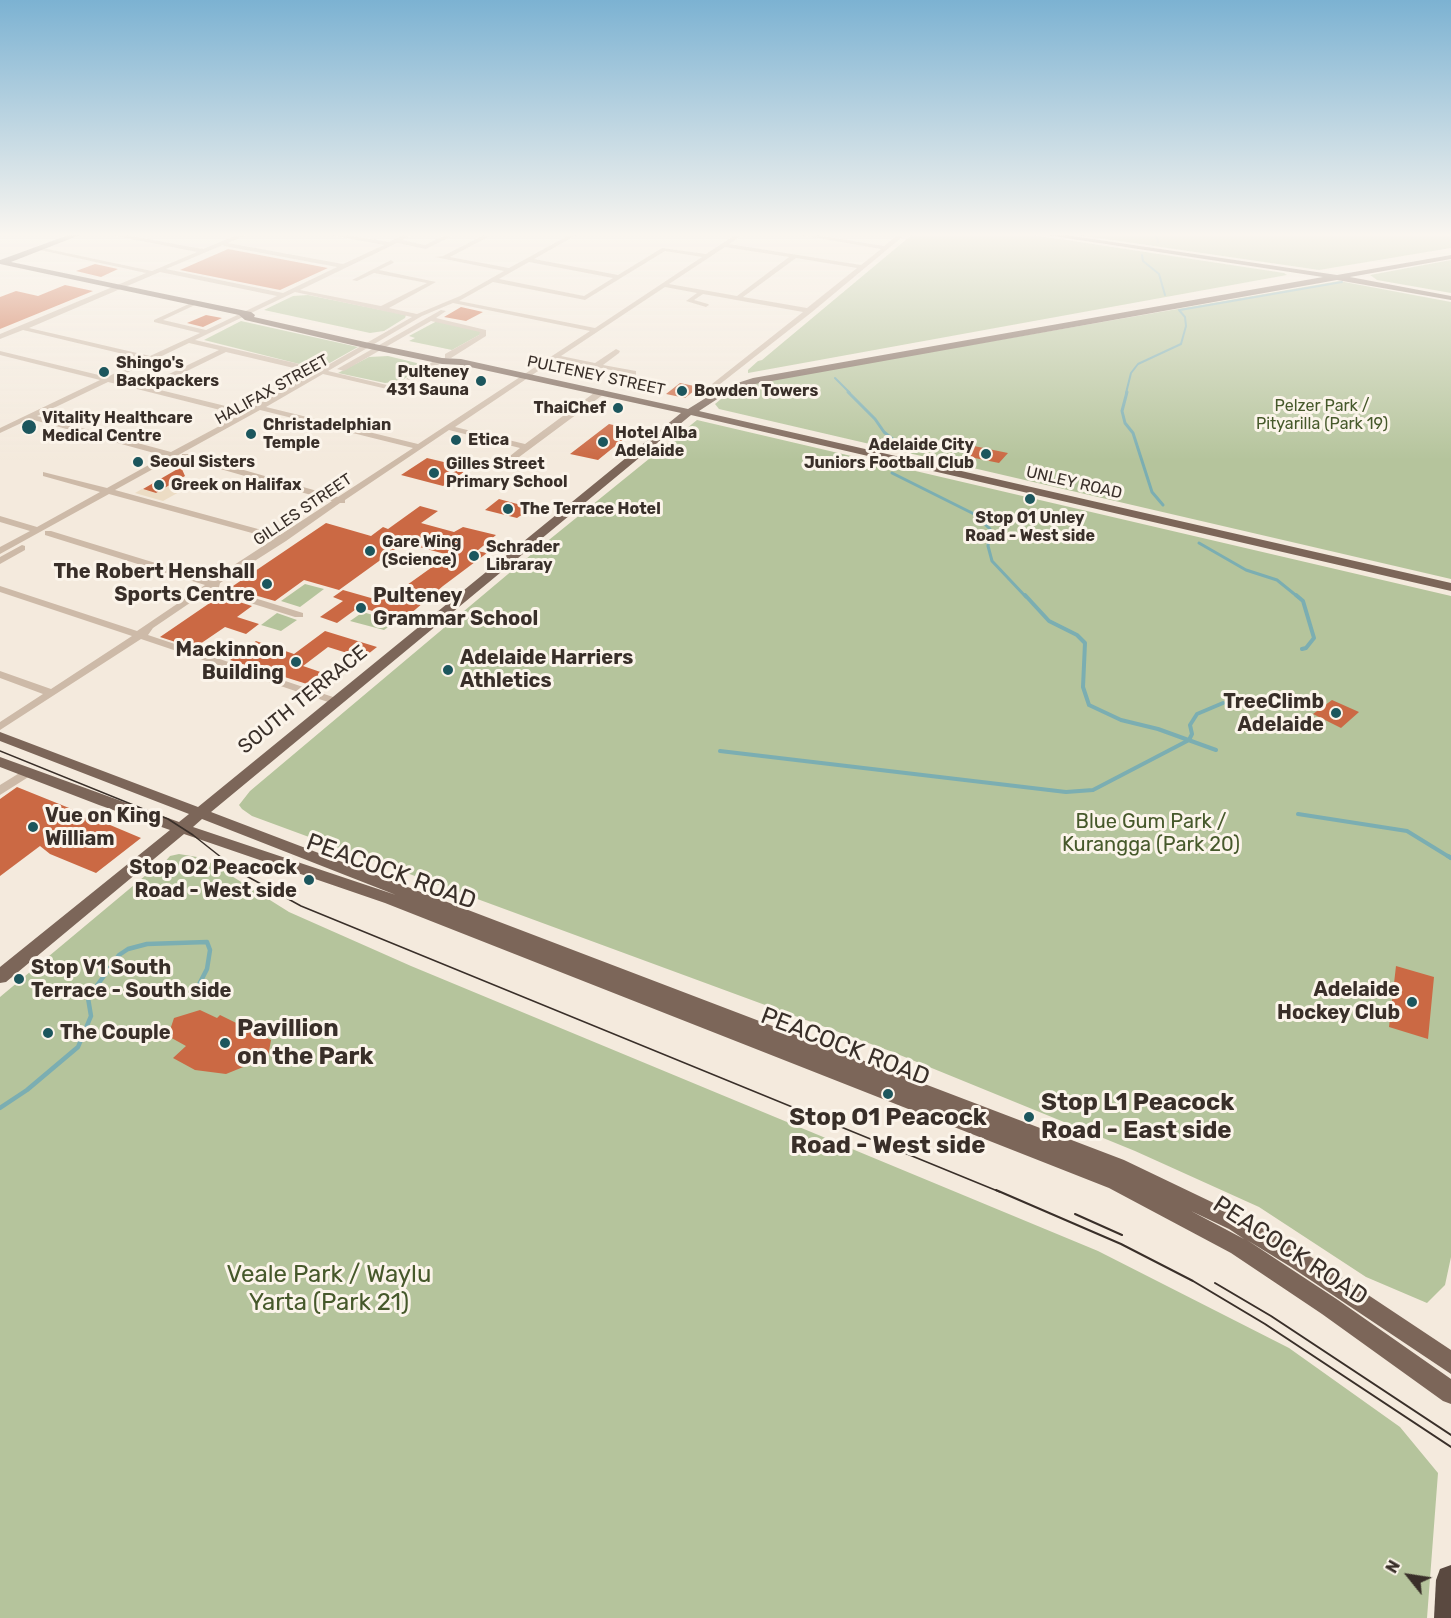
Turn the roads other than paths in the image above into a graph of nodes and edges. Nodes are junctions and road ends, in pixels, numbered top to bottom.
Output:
1 (70, 309) edge
2 (71, 309) edge
3 (183, 309) edge
4 (213, 309) edge
5 (256, 309) edge
6 (384, 309) edge
7 (436, 309) edge
8 (446, 309) edge
9 (487, 309) edge
10 (628, 309) edge
11 (796, 309) edge
12 (813, 309) edge
13 (1140, 309) edge
14 (1141, 309) edge
15 (1132, 310) junction
16 (810, 311) junction
17 (243, 315) junction
18 (419, 316) junction
19 (432, 319) junction
20 (26, 328) junction
21 (596, 330) junction
22 (207, 332) junction
23 (0, 338) edge
24 (188, 341) junction
25 (377, 345) junction
26 (225, 350) junction
27 (616, 351) dead end
28 (0, 352) edge
29 (555, 357) junction
30 (444, 358) junction
31 (152, 359) junction
32 (748, 360) junction
33 (596, 366) junction
34 (326, 373) junction
35 (633, 373) dead end
36 (527, 376) junction
37 (410, 379) dead end
38 (752, 379) junction
39 (108, 380) junction
40 (398, 386) dead end
41 (715, 386) junction
42 (145, 389) junction
43 (601, 392) junction
44 (258, 407) junction
45 (268, 410) junction
46 (689, 412) junction
47 (247, 414) junction
48 (30, 417) junction
49 (449, 428) junction
50 (0, 431) edge
51 (421, 447) junction
52 (527, 447) junction
53 (172, 455) junction
54 (185, 456) junction
55 (504, 464) dead end
56 (46, 474) dead end
57 (108, 491) junction
58 (119, 494) junction
59 (341, 500) junction
60 (0, 519) edge
61 (38, 530) junction
62 (48, 533) junction
63 (283, 539) junction
64 (0, 551) edge
65 (0, 561) edge
66 (212, 586) junction
67 (1451, 587) edge
68 (0, 589) edge
69 (299, 615) dead end
70 (140, 634) junction
71 (0, 674) edge
72 (51, 693) junction
73 (335, 701) junction
74 (0, 728) edge
75 (0, 736) edge
76 (0, 762) edge
77 (26, 773) junction
78 (0, 791) edge
79 (199, 813) junction
80 (181, 828) junction
81 (539, 950) junction
82 (0, 977) edge
83 (1451, 1363) edge
84 (1451, 1393) edge
85 (1451, 1580) edge
86 (1449, 1618) edge

1 - 23 street
2 - 20 street
3 - 22 street
4 - 17 main road, PULTENEY STREET
5 - 17 street
6 - 18 street
7 - 18 street, HALIFAX STREET
8 - 19 street, HALIFAX STREET
9 - 21 street
10 - 21 street, GILLES STREET
11 - 16 street
12 - 16 street, SOUTH TERRACE
13 - 15 main road
14 - 15 main road
15 - 38 main road
16 - 32 street, SOUTH TERRACE
17 - 22 street
17 - 25 main road, PULTENEY STREET
18 - 25 street, HALIFAX STREET
19 - 25 street, HALIFAX STREET
19 - 30 street
20 - 23 street
20 - 31 street
21 - 29 street, GILLES STREET
22 - 24 street
24 - 26 street
24 - 31 street
25 - 30 main road, PULTENEY STREET
25 - 34 street, HALIFAX STREET
25 - 34 street, HALIFAX STREET
26 - 34 street
26 - 42 street
27 - 33 street
28 - 39 street
29 - 33 street
29 - 36 street, GILLES STREET
30 - 36 main road, PULTENEY STREET
30 - 37 street
31 - 39 street
32 - 38 street
32 - 41 street, SOUTH TERRACE
33 - 35 street
34 - 40 street
34 - 44 street, HALIFAX STREET
34 - 45 street, HALIFAX STREET
36 - 43 main road, PULTENEY STREET
36 - 49 street, GILLES STREET
38 - 41 main road
38 - 46 main road, SOUTH TERRACE
39 - 42 street
39 - 48 street
41 - 46 main road, SOUTH TERRACE
42 - 47 street
43 - 46 main road, PULTENEY STREET
43 - 52 street
44 - 45 street
44 - 47 street, HALIFAX STREET
45 - 51 street
45 - 54 street, HALIFAX STREET
46 - 67 main road, UNLEY ROAD
46 - 73 main road, SOUTH TERRACE
47 - 53 street, HALIFAX STREET
48 - 50 street
48 - 53 street
49 - 51 street, GILLES STREET
49 - 52 street
51 - 59 street, GILLES STREET
52 - 55 street
53 - 57 street, HALIFAX STREET
54 - 58 street, HALIFAX STREET
54 - 59 street
56 - 57 street
57 - 58 street
57 - 61 street, HALIFAX STREET
58 - 62 street, HALIFAX STREET
58 - 63 street
59 - 63 street, GILLES STREET
60 - 61 street
61 - 64 street, HALIFAX STREET
62 - 65 street, HALIFAX STREET
62 - 66 street
63 - 66 street, GILLES STREET
66 - 69 street
66 - 70 street, GILLES STREET
68 - 70 street
70 - 72 street, GILLES STREET
70 - 73 street
71 - 72 street
72 - 74 street, GILLES STREET
73 - 79 main road, SOUTH TERRACE
75 - 79 main road, PEACOCK ROAD
76 - 77 main road, PEACOCK ROAD
77 - 78 street
77 - 80 main road, PEACOCK ROAD
79 - 80 main road, SOUTH TERRACE
79 - 81 main road, PEACOCK ROAD
80 - 81 main road, PEACOCK ROAD
80 - 82 main road, SOUTH TERRACE
81 - 83 main road, PEACOCK ROAD
81 - 84 main road, PEACOCK ROAD
85 - 86 highway

